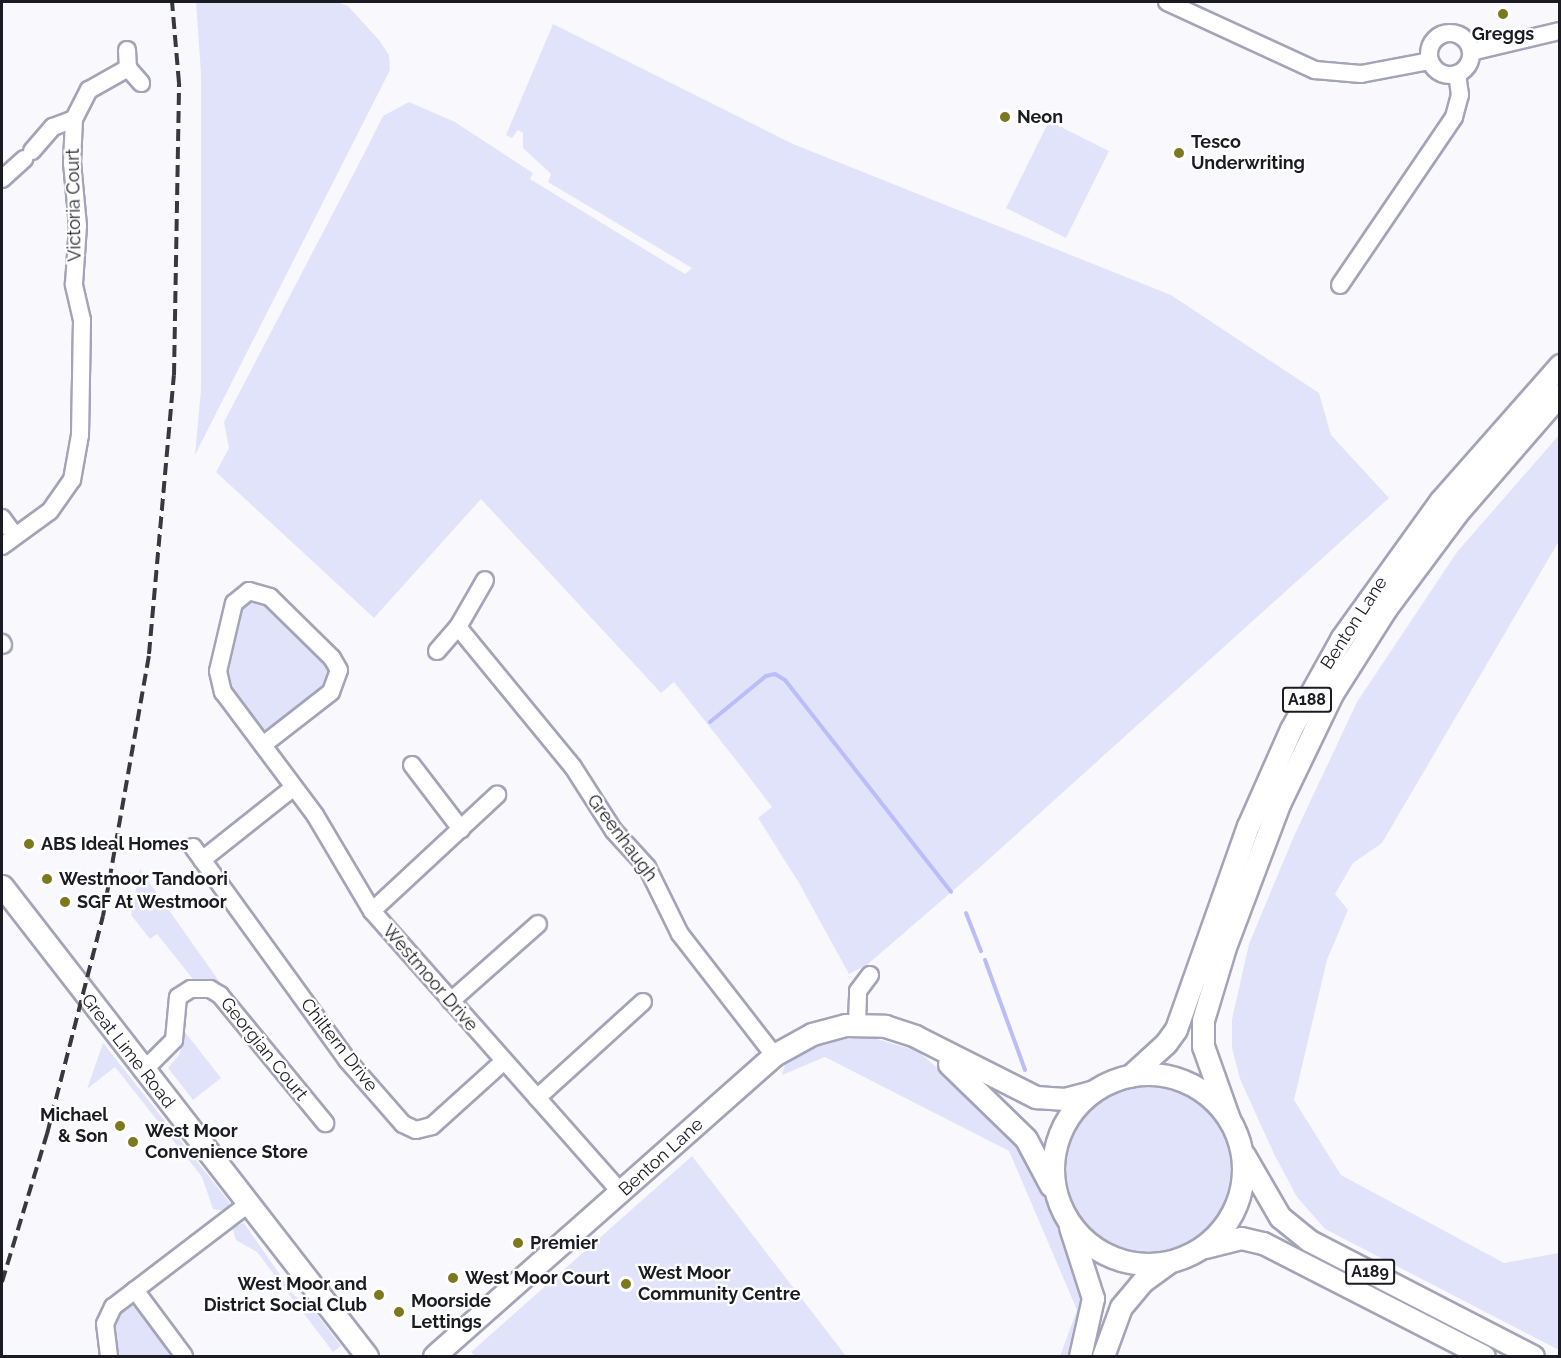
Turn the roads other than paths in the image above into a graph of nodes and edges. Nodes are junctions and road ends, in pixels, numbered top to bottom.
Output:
1 (1167, 2) edge
2 (1560, 31) edge
3 (127, 50) dead end
4 (1471, 52) junction
5 (1430, 61) junction
6 (128, 68) junction
7 (1457, 74) junction
8 (141, 82) dead end
9 (74, 119) junction
10 (2, 179) edge
11 (1340, 285) dead end
12 (1560, 365) edge
13 (1560, 394) edge
14 (2, 518) edge
15 (8, 541) edge
16 (485, 580) dead end
17 (458, 627) junction
18 (437, 651) dead end
19 (263, 745) junction
20 (412, 764) dead end
21 (294, 787) junction
22 (497, 795) dead end
23 (460, 829) junction
24 (2, 886) edge
25 (372, 911) junction
26 (538, 924) dead end
27 (870, 975) dead end
28 (451, 1001) junction
29 (643, 1001) dead end
30 (857, 1024) junction
31 (915, 1036) junction
32 (774, 1055) junction
33 (504, 1061) junction
34 (143, 1071) junction
35 (1130, 1076) junction
36 (1091, 1092) junction
37 (537, 1098) junction
38 (1229, 1119) junction
39 (325, 1123) dead end
40 (1241, 1149) junction
41 (621, 1192) junction
42 (1058, 1200) junction
43 (248, 1204) junction
44 (1068, 1221) junction
45 (1200, 1249) junction
46 (1168, 1262) junction
47 (135, 1290) junction
48 (109, 1356) edge
49 (184, 1356) edge
50 (367, 1356) edge
51 (434, 1356) edge
52 (1080, 1356) edge
53 (1103, 1356) edge
54 (1485, 1356) edge
55 (1533, 1356) edge

1 - 5 street
2 - 4 street
3 - 6 street
4 - 5 street
4 - 7 street
5 - 7 street
6 - 8 street
6 - 9 street, Victoria Court
7 - 11 street
9 - 10 street, Victoria Court
9 - 15 street, Victoria Court
12 - 35 main road, Benton Lane / A188
13 - 38 main road, Benton Lane / A188
14 - 15 street
16 - 17 street
17 - 18 street
17 - 32 street, Greenhaugh
19 - 19 street, Westmoor Drive
19 - 21 street, Westmoor Drive
20 - 23 street
21 - 25 street, Westmoor Drive
21 - 33 street, Chiltern Drive
22 - 23 street
23 - 25 street
24 - 34 main road, Great Lime Road
25 - 28 street, Westmoor Drive
26 - 28 street
27 - 30 street
28 - 33 street, Westmoor Drive
29 - 37 street
30 - 31 main road, Benton Lane
30 - 32 main road, Benton Lane
31 - 36 main road, Benton Lane
31 - 42 main road, Benton Lane
32 - 41 main road, Benton Lane
33 - 37 street, Westmoor Drive
34 - 39 street, Georgian Court
34 - 43 main road, Great Lime Road
35 - 36 main road, A189
35 - 38 main road, A189
36 - 42 main road, A189
37 - 41 street, Westmoor Drive
38 - 40 main road, A189
40 - 45 main road, A189
40 - 55 main road, A189
41 - 51 main road, Benton Lane
42 - 44 main road, A189
43 - 47 street
43 - 50 main road, Great Lime Road
44 - 46 main road, A189
44 - 52 main road, A189
45 - 46 main road, A189
45 - 54 main road, A189
46 - 53 main road, A189
47 - 48 street
47 - 49 street

